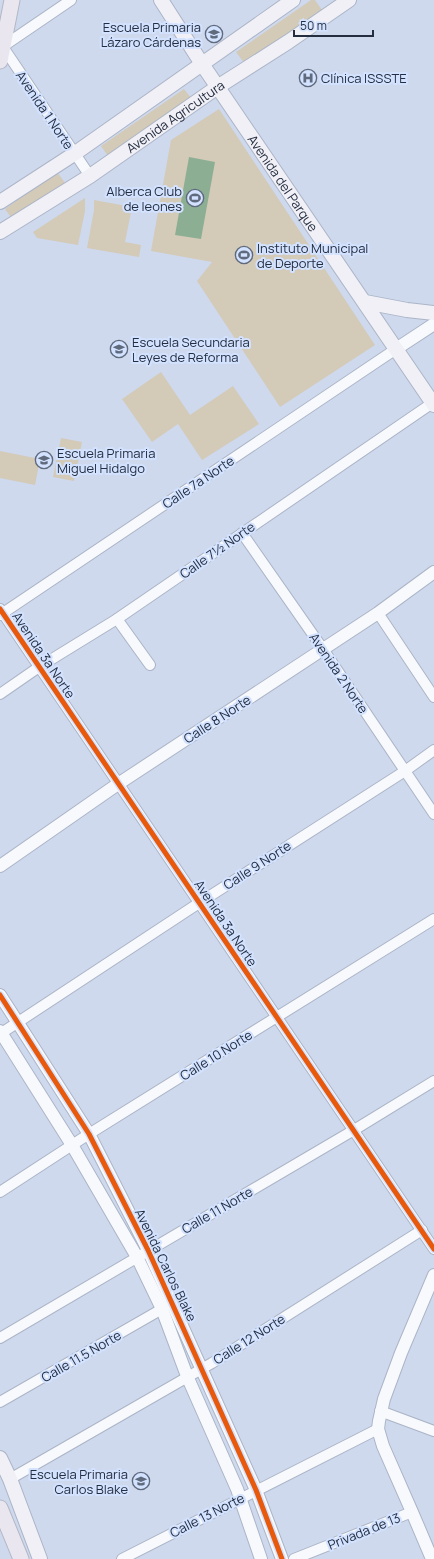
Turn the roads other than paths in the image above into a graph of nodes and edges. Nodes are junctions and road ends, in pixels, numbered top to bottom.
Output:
1 (12, 0) edge
2 (71, 0) edge
3 (161, 0) edge
4 (293, 0) edge
5 (349, 0) edge
6 (1, 50) edge
7 (202, 64) junction
8 (219, 86) junction
9 (74, 154) junction
10 (90, 176) junction
11 (0, 202) edge
12 (0, 232) edge
13 (365, 302) junction
14 (434, 313) edge
15 (434, 324) edge
16 (396, 349) junction
17 (434, 403) edge
18 (242, 533) junction
19 (434, 572) edge
20 (1, 613) edge
21 (378, 613) junction
22 (117, 618) junction
23 (324, 649) junction
24 (150, 665) dead end
25 (39, 667) junction
26 (0, 694) edge
27 (434, 698) edge
28 (434, 750) edge
29 (405, 771) junction
30 (118, 784) junction
31 (434, 814) edge
32 (0, 866) edge
33 (199, 903) junction
34 (434, 919) edge
35 (0, 996) edge
36 (277, 1017) junction
37 (18, 1022) junction
38 (0, 1032) edge
39 (434, 1081) edge
40 (354, 1130) junction
41 (89, 1134) junction
42 (72, 1145) junction
43 (0, 1192) edge
44 (422, 1230) junction
45 (434, 1249) edge
46 (148, 1250) junction
47 (137, 1257) junction
48 (434, 1275) edge
49 (162, 1309) junction
50 (0, 1338) edge
51 (202, 1368) junction
52 (187, 1376) junction
53 (0, 1402) edge
54 (380, 1411) junction
55 (378, 1430) junction
56 (434, 1431) edge
57 (0, 1458) edge
58 (10, 1479) junction
59 (256, 1490) junction
60 (240, 1498) junction
61 (0, 1508) edge
62 (412, 1512) junction
63 (21, 1559) edge
64 (40, 1559) edge
65 (122, 1559) edge
66 (261, 1559) edge
67 (282, 1559) edge
68 (294, 1559) edge
69 (432, 1559) edge

1 - 6 main road
2 - 6 street
3 - 7 main road, Avenida del Parque
4 - 7 main road
5 - 8 main road, Avenida Agricultura
6 - 9 street, Avenida 1 Norte
7 - 8 main road, Avenida del Parque
7 - 9 main road
8 - 10 main road, Avenida Agricultura
8 - 13 main road, Avenida del Parque
9 - 10 street, Avenida 1 Norte
9 - 11 main road
10 - 12 main road, Avenida Agricultura
13 - 14 main road
13 - 16 main road, Avenida del Parque
15 - 16 street
16 - 17 main road, Avenida del Parque
16 - 20 street, Calle 7a Norte
17 - 18 street, Calle 7½ Norte
18 - 22 street, Calle 7½ Norte
18 - 23 street, Avenida 2 Norte
19 - 21 street, Calle 8 Norte
20 - 25 street, Avenida 3a Norte
21 - 23 street, Calle 8 Norte
21 - 27 street
22 - 24 street
22 - 25 street, Calle 7½ Norte
23 - 29 street, Avenida 2 Norte
23 - 30 street, Calle 8 Norte
25 - 26 street, Calle 7½ Norte
25 - 30 street, Avenida 3a Norte
28 - 29 street, Calle 9 Norte
29 - 31 street, Avenida 2 Norte
29 - 33 street, Calle 9 Norte
30 - 32 street, Calle 8 Norte
30 - 33 street, Avenida 3a Norte
33 - 36 street, Avenida 3a Norte
33 - 37 street, Calle 9 Norte
34 - 36 street, Calle 10 Norte
35 - 37 street, Avenida Carlos Blake
36 - 40 street, Avenida 3a Norte
36 - 41 street, Calle 10 Norte
37 - 38 street, Calle 9 Norte
37 - 41 street, Avenida Carlos Blake
38 - 42 street, Avenida Carlos Blake
39 - 40 street, Calle 11 Norte
40 - 44 street, Avenida 3a Norte
40 - 46 street, Calle 11 Norte
41 - 42 street, Calle 10 Norte
41 - 46 street, Avenida Carlos Blake
42 - 43 street, Calle 10 Norte
42 - 47 street, Avenida Carlos Blake
44 - 45 street, Avenida 3a Norte
44 - 51 street, Calle 12 Norte
46 - 47 street, Calle 11 Norte
46 - 51 street, Avenida Carlos Blake
47 - 49 street, Avenida Carlos Blake
47 - 50 street, Calle 11 Norte
48 - 54 street
49 - 52 street, Avenida Carlos Blake
49 - 53 street, Calle 11.5 Norte
51 - 52 street, Calle 12 Norte
51 - 59 street, Avenida Carlos Blake
52 - 58 street, Calle 12 Norte
52 - 60 street, Avenida Carlos Blake
54 - 55 street
54 - 56 street
55 - 59 street, Calle 13 Norte
55 - 62 street
57 - 58 main road
58 - 64 main road
59 - 60 street, Calle 13 Norte
59 - 67 street, Avenida Carlos Blake
60 - 65 street, Calle 13 Norte
60 - 66 street, Avenida Carlos Blake
61 - 63 main road
62 - 68 street, Privada de 13
62 - 69 street

